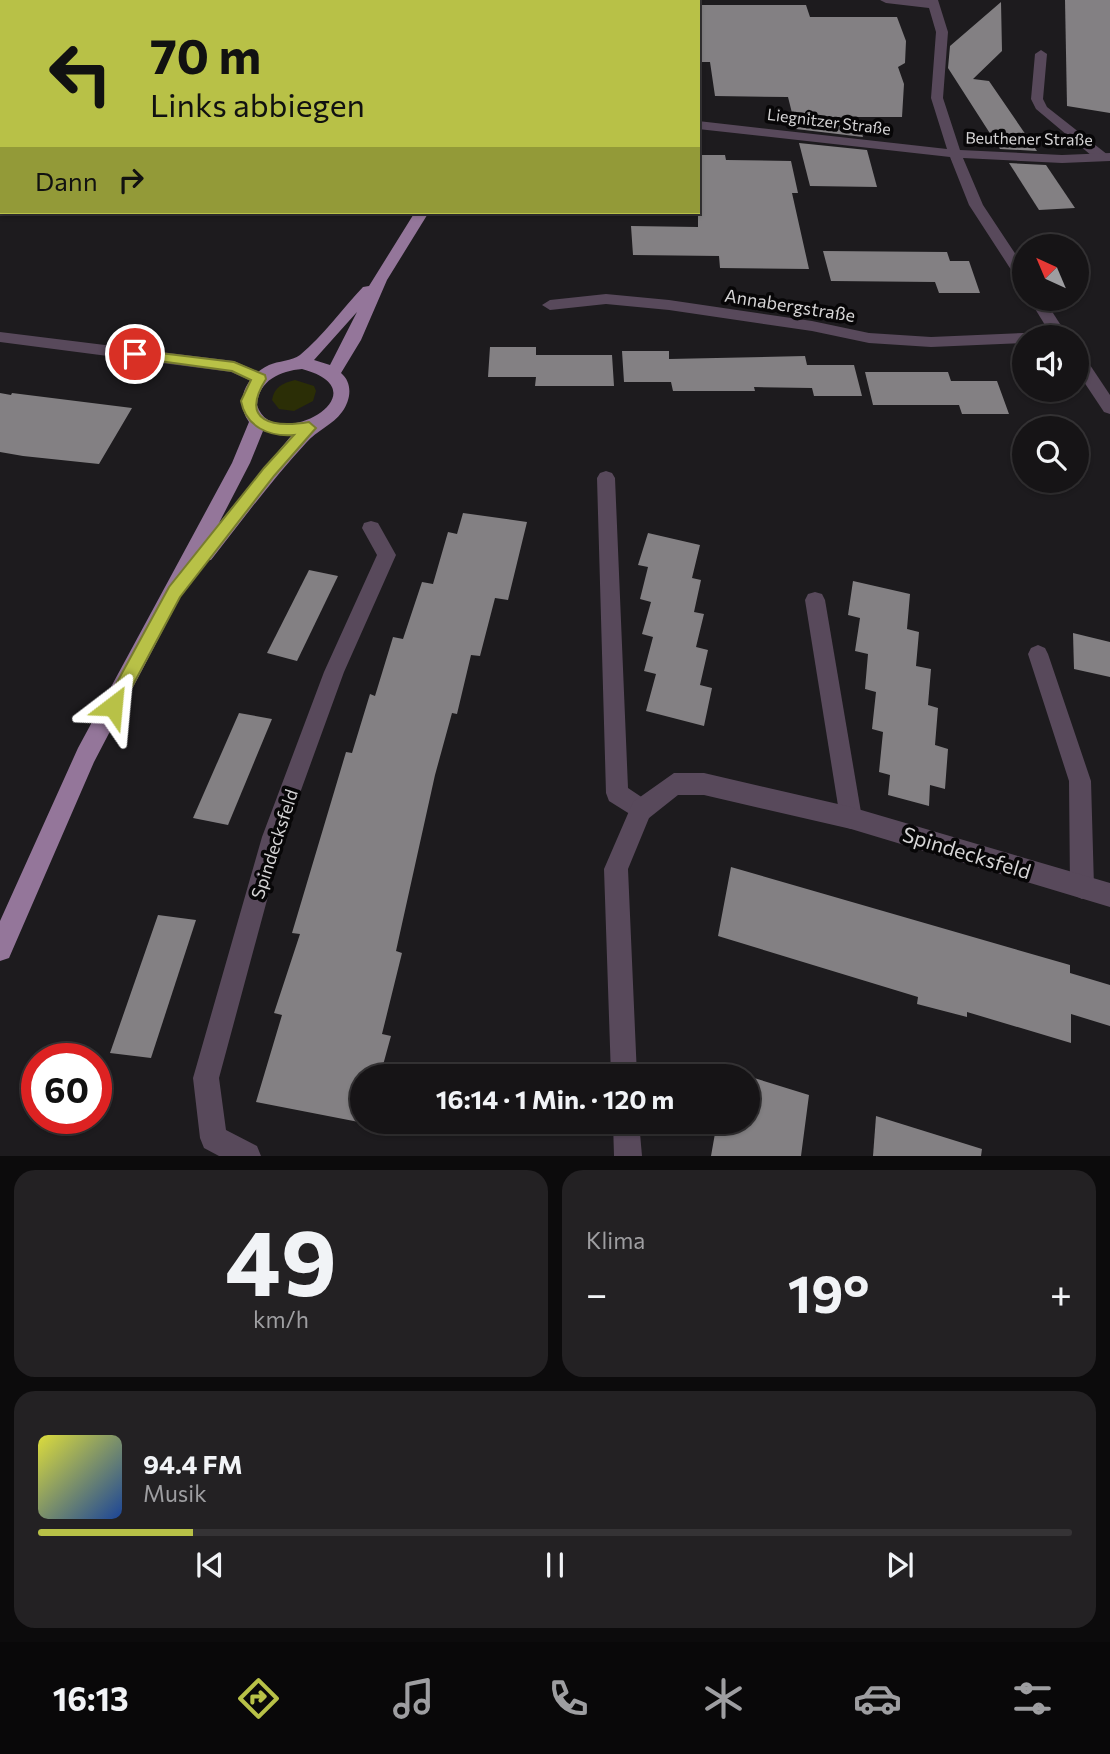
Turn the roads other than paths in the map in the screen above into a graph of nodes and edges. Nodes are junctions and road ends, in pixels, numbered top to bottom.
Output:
1 (886, 0) edge
2 (933, 2) edge
3 (1041, 54) dead end
4 (700, 125) edge
5 (955, 154) junction
6 (1107, 158) edge
7 (421, 214) edge
8 (1012, 260) edge
9 (379, 280) junction
10 (550, 305) dead end
11 (0, 337) edge
12 (1012, 339) edge
13 (302, 363) junction
14 (334, 372) junction
15 (1089, 376) edge
16 (260, 379) junction
17 (1110, 408) edge
18 (258, 421) junction
19 (309, 428) junction
20 (606, 478) dead end
21 (371, 528) dead end
22 (175, 592) junction
23 (815, 600) dead end
24 (1038, 654) dead end
25 (641, 810) junction
26 (851, 818) junction
27 (1082, 887) junction
28 (1110, 895) edge
29 (0, 949) edge
30 (623, 1064) edge
31 (627, 1134) edge
32 (247, 1156) edge
33 (628, 1156) edge

1 - 2 street
2 - 5 street
3 - 6 street, Beuthener Straße
4 - 5 street, Liegnitzer Straße
5 - 6 street, Beuthener Straße
5 - 8 street
7 - 9 main road
9 - 13 main road
9 - 14 main road
10 - 12 street, Annabergstraße
11 - 16 street
13 - 14 main road
13 - 16 main road
14 - 19 main road
15 - 17 street
16 - 18 main road
18 - 19 main road
18 - 22 main road
19 - 22 main road
20 - 25 street
21 - 32 street, Spindecksfeld
22 - 29 main road
23 - 26 street
24 - 27 street
25 - 26 street, Spindecksfeld
25 - 30 street, Spindecksfeld
26 - 27 street, Spindecksfeld
27 - 28 street, Spindecksfeld
31 - 33 street

